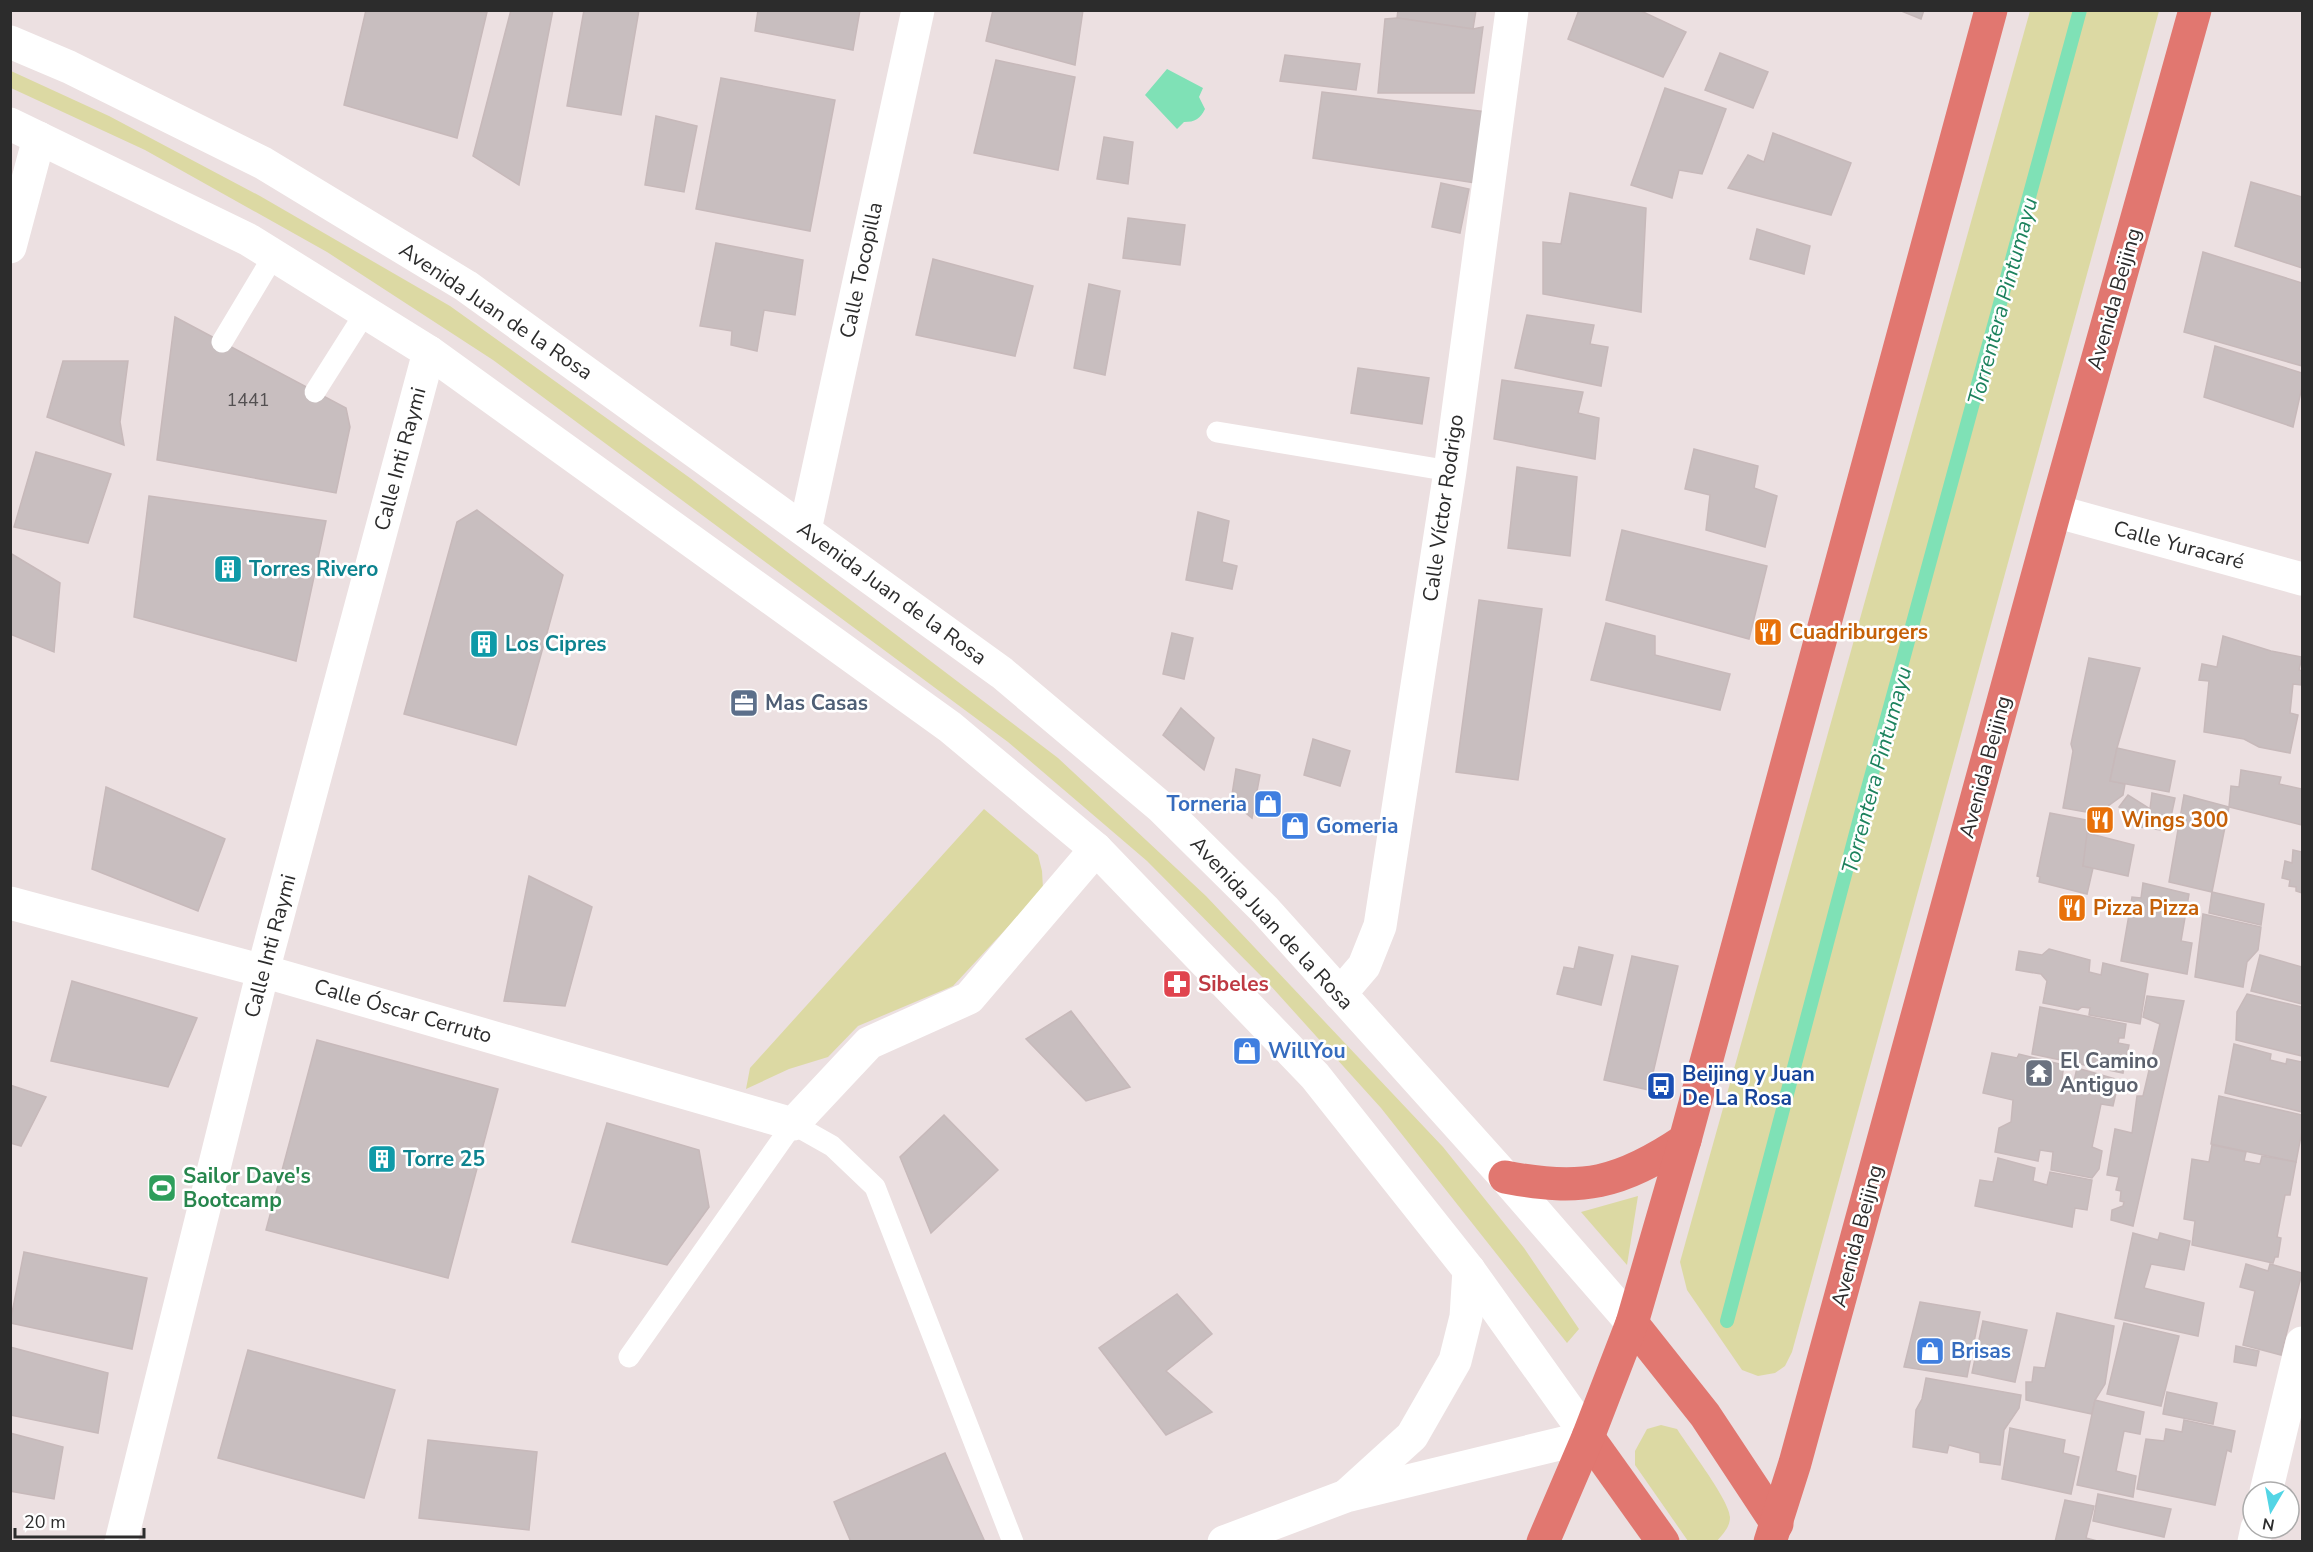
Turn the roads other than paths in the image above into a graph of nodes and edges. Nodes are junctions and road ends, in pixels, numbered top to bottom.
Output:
1 (918, 10) edge
2 (1512, 10) edge
3 (1991, 10) edge
4 (2195, 10) edge
5 (10, 42) edge
6 (25, 131) edge
7 (10, 247) edge
8 (274, 255) junction
9 (365, 313) junction
10 (222, 342) dead end
11 (429, 352) junction
12 (315, 392) dead end
13 (1216, 432) dead end
14 (1450, 471) junction
15 (2055, 511) junction
16 (805, 530) junction
17 (2302, 579) edge
18 (1096, 849) junction
19 (10, 903) edge
20 (263, 971) junction
21 (1340, 994) junction
22 (793, 1124) junction
23 (1685, 1140) junction
24 (1505, 1177) junction
25 (1469, 1270) junction
26 (1632, 1323) junction
27 (2302, 1343) edge
28 (629, 1357) dead end
29 (1588, 1437) junction
30 (2269, 1480) edge
31 (1346, 1496) junction
32 (1778, 1536) edge
33 (122, 1542) edge
34 (1013, 1542) edge
35 (1224, 1542) edge
36 (1543, 1542) edge
37 (1663, 1542) edge

1 - 16 street, Calle Tocopilla
2 - 14 street, Calle Víctor Rodrigo
3 - 23 main road
4 - 15 main road, Avenida Beijing
5 - 16 street, Avenida Juan de la Rosa
6 - 7 street
6 - 8 street
8 - 9 street
8 - 10 lane
9 - 11 street
9 - 12 lane
11 - 18 street
11 - 20 street, Calle Inti Raymi
13 - 14 lane
14 - 21 street, Calle Víctor Rodrigo
15 - 17 street, Calle Yuracaré
15 - 32 main road, Avenida Beijing
16 - 21 street, Avenida Juan de la Rosa
18 - 22 street
18 - 25 street
19 - 20 street, Calle Óscar Cerruto
20 - 22 street, Calle Óscar Cerruto
20 - 33 street, Calle Inti Raymi
21 - 24 street, Avenida Juan de la Rosa
22 - 28 lane
22 - 34 lane
23 - 24 main road
23 - 26 main road
24 - 26 street, Avenida Juan de la Rosa
25 - 29 street
25 - 31 street
26 - 29 main road
26 - 32 main road
27 - 30 street
29 - 31 street
29 - 36 main road
29 - 37 main road
31 - 35 street

